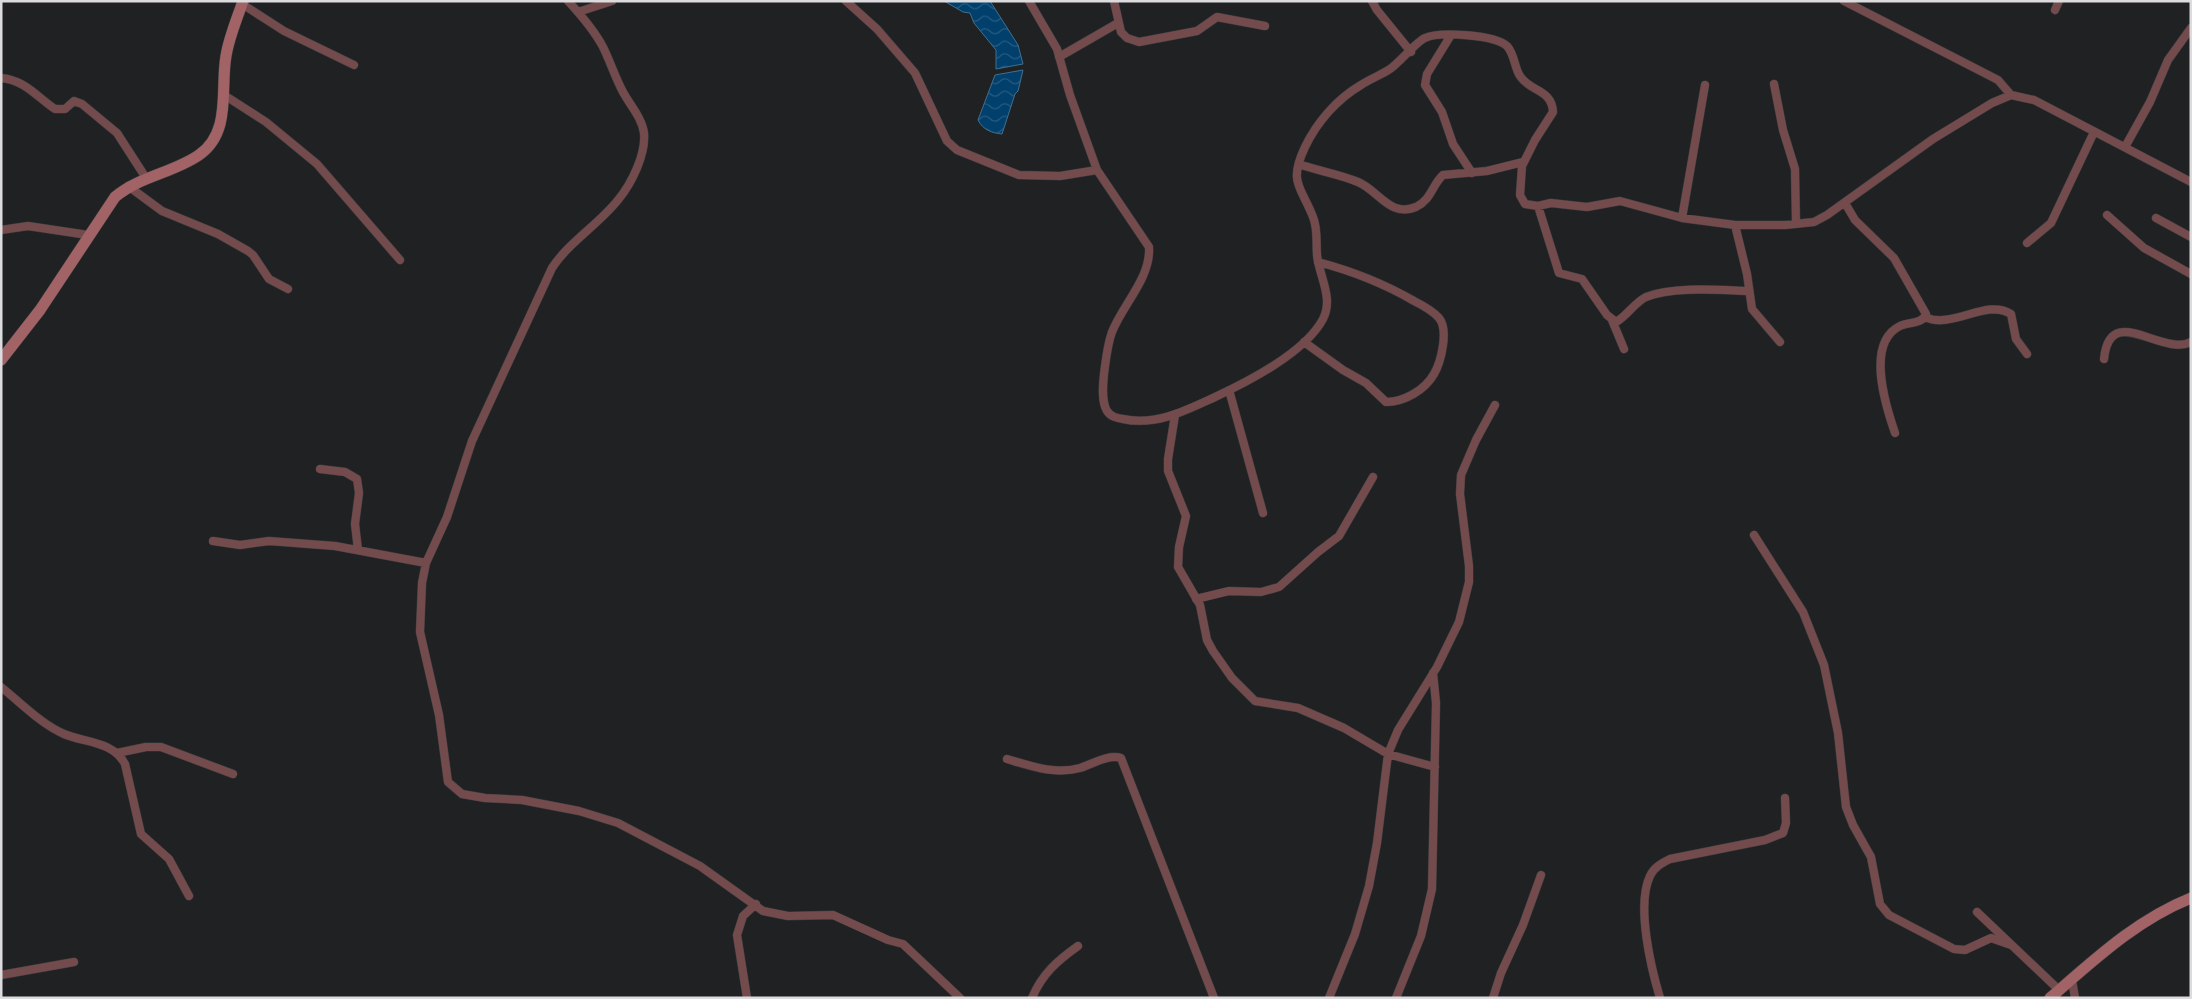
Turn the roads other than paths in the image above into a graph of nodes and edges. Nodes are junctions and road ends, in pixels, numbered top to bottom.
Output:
1 (568, 1) edge
2 (612, 1) edge
3 (846, 1) edge
4 (1029, 1) edge
5 (1114, 1) edge
6 (1372, 1) edge
7 (1844, 1) edge
8 (2059, 1) edge
9 (243, 3) edge
10 (2055, 10) dead end
11 (578, 12) junction
12 (1118, 23) junction
13 (1264, 26) dead end
14 (2191, 28) edge
15 (1450, 35) junction
16 (1410, 52) junction
17 (1060, 57) junction
18 (354, 65) dead end
19 (1, 78) edge
20 (1774, 84) dead end
21 (1705, 85) dead end
22 (224, 95) junction
23 (2011, 95) junction
24 (2094, 132) junction
25 (2125, 147) junction
26 (1524, 162) junction
27 (1299, 164) junction
28 (1097, 170) junction
29 (1472, 172) junction
30 (146, 178) junction
31 (2191, 182) edge
32 (128, 186) junction
33 (1845, 204) junction
34 (1538, 206) junction
35 (2107, 215) dead end
36 (1682, 218) junction
37 (2156, 218) dead end
38 (1796, 224) junction
39 (1735, 225) junction
40 (2, 229) edge
41 (88, 235) junction
42 (2191, 237) edge
43 (2027, 243) dead end
44 (400, 260) dead end
45 (1318, 262) junction
46 (2191, 274) edge
47 (288, 289) dead end
48 (1748, 290) junction
49 (1925, 317) junction
50 (1612, 320) junction
51 (1304, 342) junction
52 (1780, 342) dead end
53 (2191, 342) edge
54 (1624, 349) dead end
55 (2026, 354) dead end
56 (2104, 359) dead end
57 (1, 360) edge
58 (1229, 390) junction
59 (1495, 406) dead end
60 (1175, 415) junction
61 (1895, 433) dead end
62 (320, 469) dead end
63 (1373, 477) dead end
64 (1263, 512) dead end
65 (1754, 535) dead end
66 (213, 540) dead end
67 (358, 550) junction
68 (426, 563) junction
69 (1196, 599) junction
70 (1433, 673) junction
71 (1, 687) edge
72 (117, 753) junction
73 (1388, 754) junction
74 (1007, 759) dead end
75 (1436, 768) junction
76 (233, 774) dead end
77 (1784, 798) dead end
78 (1541, 875) dead end
79 (189, 896) dead end
80 (2191, 898) edge
81 (756, 904) junction
82 (1977, 912) dead end
83 (2011, 945) junction
84 (1078, 946) dead end
85 (74, 962) dead end
86 (1, 975) edge
87 (2072, 980) junction
88 (2055, 994) edge
89 (747, 998) edge
90 (960, 998) edge
91 (1032, 998) edge
92 (1214, 998) edge
93 (1329, 998) edge
94 (1396, 998) edge
95 (1494, 998) edge
96 (1660, 998) edge
97 (2075, 998) edge

1 - 11 street
2 - 11 street
3 - 28 street
4 - 17 street
5 - 12 street
6 - 16 street
7 - 23 street
8 - 10 street
9 - 18 street
9 - 22 street
11 - 68 street
12 - 13 street
12 - 17 street
14 - 25 street
15 - 16 street
15 - 26 street
15 - 29 street
16 - 27 street
17 - 28 street
19 - 30 street
20 - 38 street
21 - 36 street
22 - 30 street
22 - 44 street
23 - 24 street
23 - 33 street
24 - 25 street
24 - 43 street
25 - 31 street
26 - 29 street
26 - 34 street
27 - 29 street
27 - 45 street
28 - 60 street
30 - 32 street
32 - 41 street
32 - 47 street
33 - 38 street
33 - 49 street
34 - 36 street
34 - 50 street
35 - 46 street
36 - 39 street
37 - 42 street
38 - 39 street
39 - 48 street
40 - 41 street
41 - 57 street
45 - 51 street
45 - 51 street
48 - 50 street
48 - 52 street
49 - 55 street
49 - 61 street
50 - 54 street
51 - 58 street
53 - 56 street
58 - 60 street
58 - 64 street
59 - 70 street
60 - 69 street
62 - 67 street
63 - 69 street
65 - 83 street
66 - 67 street
67 - 68 street
68 - 81 street
69 - 73 street
70 - 73 street
70 - 75 street
71 - 72 street
72 - 76 street
72 - 79 street
73 - 75 street
73 - 93 street
74 - 92 street
75 - 94 street
77 - 96 street
78 - 95 street
80 - 87 street
81 - 89 street
81 - 90 street
82 - 83 street
83 - 88 street
84 - 91 street
85 - 86 street
87 - 88 street
87 - 97 street

